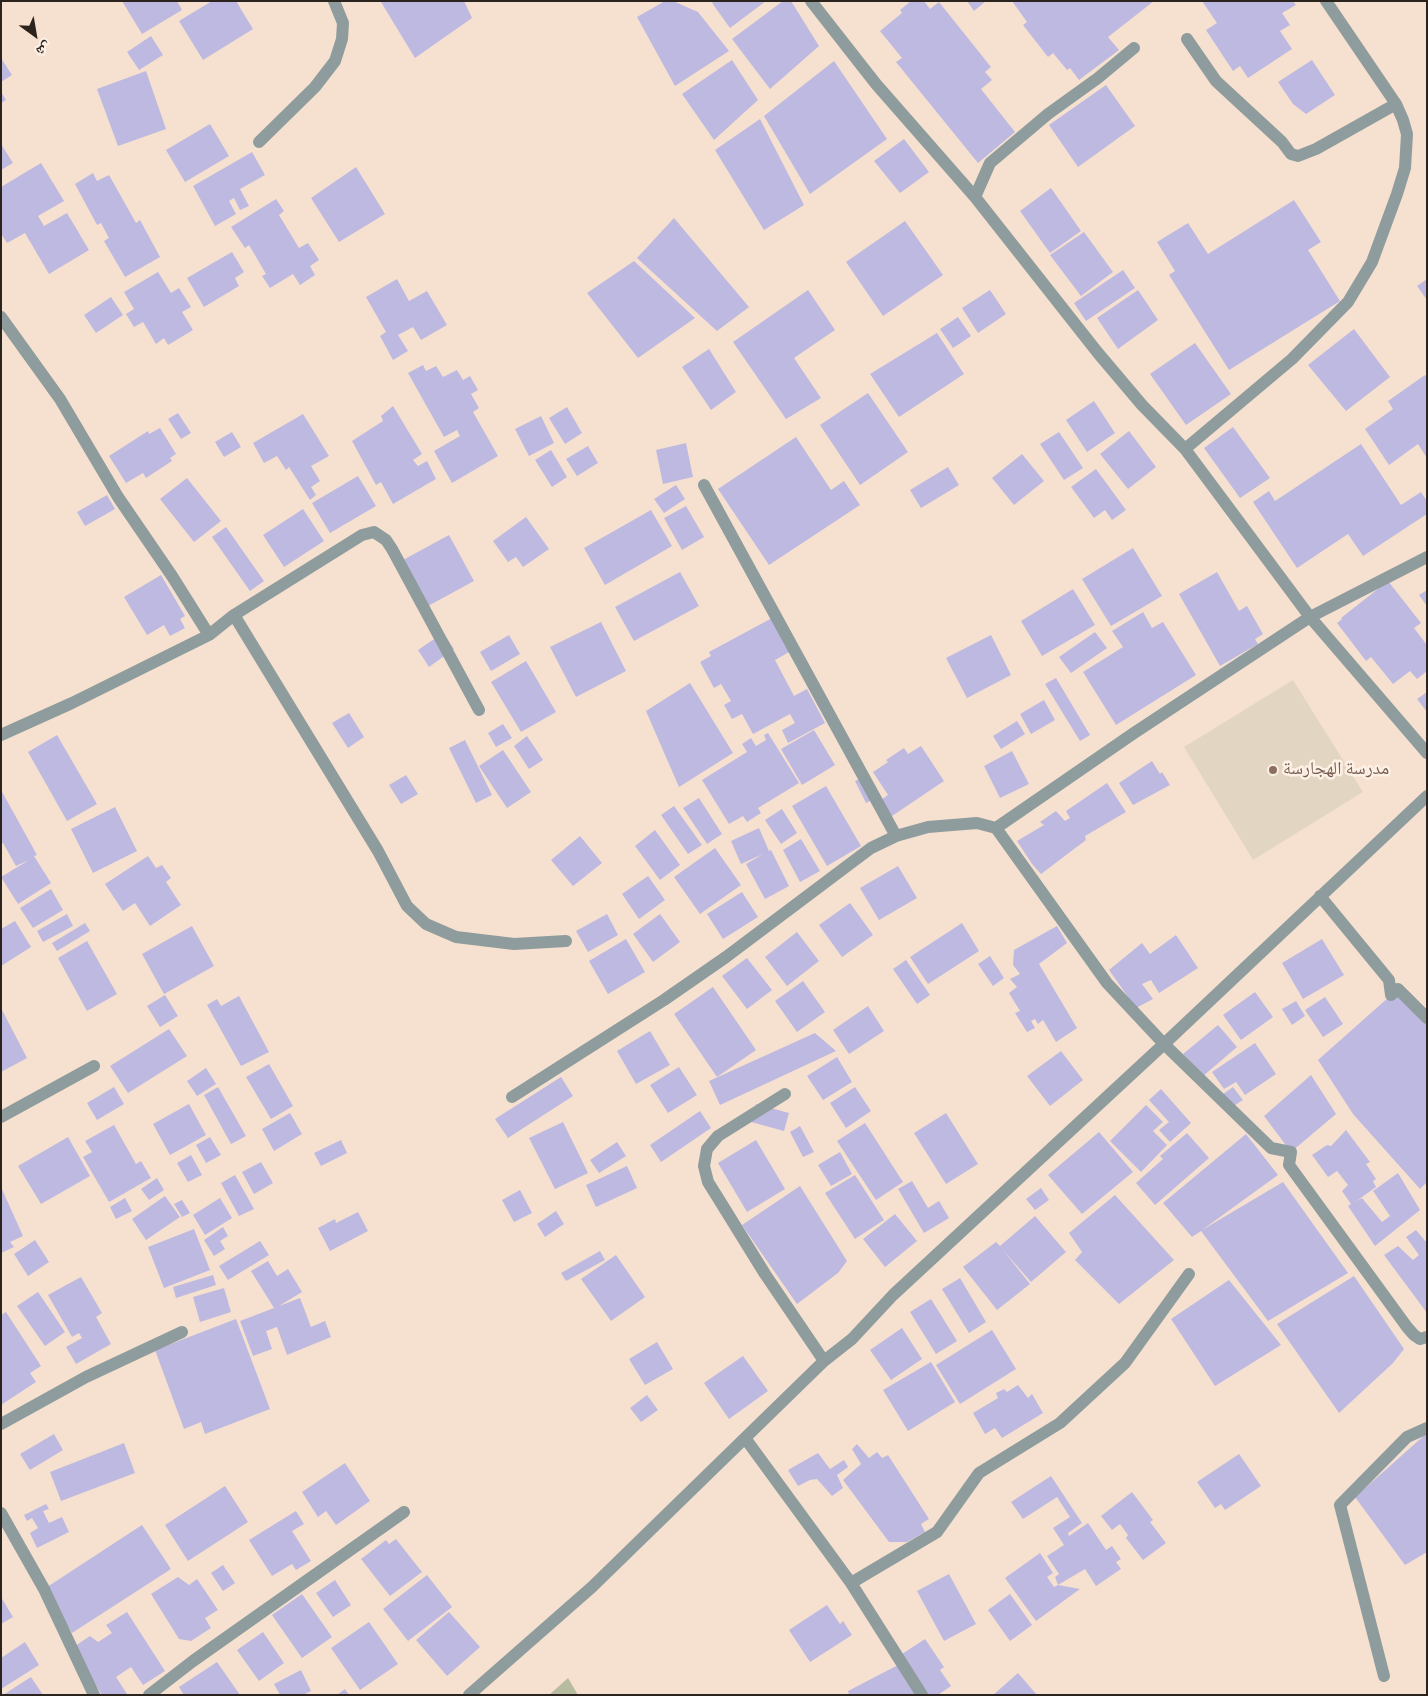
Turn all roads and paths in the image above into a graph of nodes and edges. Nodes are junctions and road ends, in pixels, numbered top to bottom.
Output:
1 (334, 1) edge
2 (811, 1) edge
3 (1326, 1) edge
4 (1187, 40) dead end
5 (1134, 48) dead end
6 (1396, 104) junction
7 (259, 142) dead end
8 (975, 197) junction
9 (1, 317) edge
10 (1185, 449) junction
11 (704, 485) dead end
12 (1427, 557) edge
13 (234, 615) junction
14 (1310, 617) junction
15 (209, 635) junction
16 (479, 710) dead end
17 (1, 735) edge
18 (1427, 753) edge
19 (1427, 796) edge
20 (996, 828) junction
21 (896, 836) junction
22 (1320, 896) junction
23 (566, 941) dead end
24 (1427, 1018) edge
25 (1164, 1044) junction
26 (94, 1066) dead end
27 (785, 1094) dead end
28 (512, 1097) dead end
29 (1, 1117) edge
30 (1189, 1274) dead end
31 (182, 1332) dead end
32 (1427, 1337) edge
33 (824, 1361) junction
34 (1, 1424) edge
35 (1427, 1428) edge
36 (745, 1438) junction
37 (404, 1512) dead end
38 (1, 1513) edge
39 (851, 1583) junction
40 (1384, 1676) dead end
41 (94, 1695) edge
42 (149, 1695) edge
43 (469, 1695) edge
44 (922, 1695) edge

1 - 7 street
2 - 8 street
3 - 6 street
4 - 6 street
5 - 8 street
6 - 10 street
8 - 10 street
9 - 15 street
10 - 14 street
11 - 21 street
12 - 14 street
13 - 15 street
13 - 16 street
13 - 23 street
14 - 18 street
14 - 20 street
15 - 17 street
19 - 22 street
20 - 21 street
20 - 25 street
21 - 28 street
22 - 24 street
22 - 25 street
25 - 32 street
25 - 33 street
26 - 29 street
27 - 33 street
30 - 39 street
31 - 34 street
33 - 36 street
35 - 40 street
36 - 39 street
36 - 43 street
37 - 42 street
38 - 41 street
39 - 44 street

